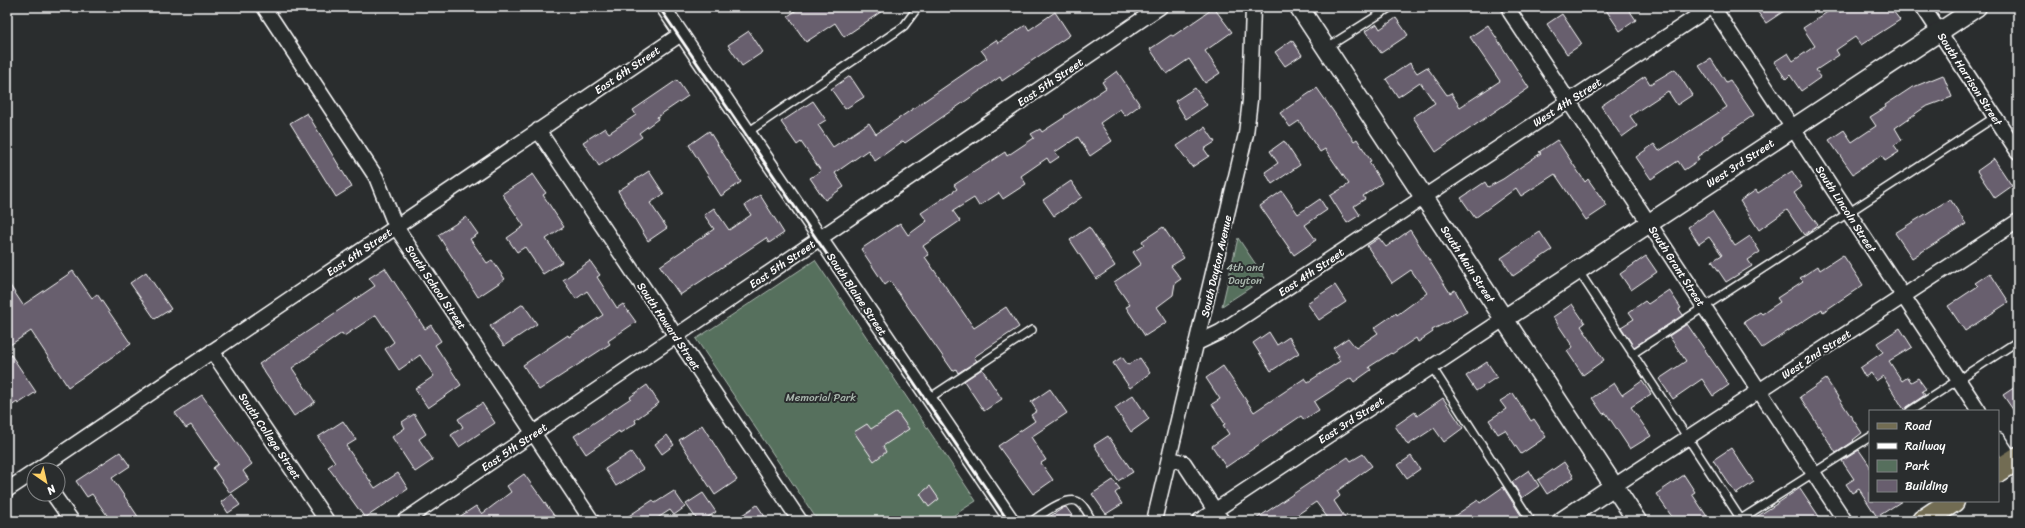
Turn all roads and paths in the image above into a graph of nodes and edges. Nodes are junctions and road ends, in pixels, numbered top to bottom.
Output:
1 (264, 7) edge
2 (918, 7) edge
3 (1160, 7) edge
4 (1253, 7) edge
5 (1299, 7) edge
6 (1391, 7) edge
7 (1712, 7) edge
8 (1923, 7) edge
9 (1977, 7) edge
10 (666, 8) edge
11 (1510, 12) dead end
12 (1939, 32) junction
13 (681, 34) junction
14 (1326, 48) junction
15 (1569, 101) junction
16 (1995, 117) junction
17 (1793, 128) junction
18 (538, 130) junction
19 (748, 132) junction
20 (2018, 152) edge
21 (1424, 197) junction
22 (1849, 213) junction
23 (2018, 221) edge
24 (1649, 223) junction
25 (396, 227) junction
26 (819, 238) junction
27 (1578, 270) junction
28 (1904, 296) junction
29 (1704, 307) junction
30 (1504, 319) junction
31 (1032, 330) dead end
32 (676, 336) junction
33 (2018, 341) edge
34 (1197, 343) junction
35 (212, 351) junction
36 (1632, 354) junction
37 (1432, 367) junction
38 (1959, 380) junction
39 (1759, 391) junction
40 (928, 399) junction
41 (1912, 410) edge
42 (1978, 410) edge
43 (534, 434) junction
44 (1687, 438) junction
45 (1869, 438) edge
46 (1999, 442) edge
47 (1169, 458) junction
48 (49, 462) edge
49 (2012, 465) edge
50 (1814, 473) junction
51 (26, 477) edge
52 (1614, 486) junction
53 (7, 490) edge
54 (59, 502) edge
55 (1952, 502) edge
56 (1218, 516) edge
57 (1741, 520) edge
58 (72, 521) edge
59 (327, 521) edge
60 (404, 521) edge
61 (592, 521) edge
62 (800, 521) edge
63 (1012, 521) edge
64 (1032, 521) edge
65 (1092, 521) edge
66 (1154, 521) edge
67 (1199, 521) edge
68 (1532, 521) edge
69 (1562, 521) edge
70 (1637, 521) edge
71 (1845, 521) edge
72 (1923, 521) edge

1 - 25 street, South School Street
2 - 19 lane
3 - 26 street, East 5th Street
4 - 34 street, South Dayton Avenue
5 - 14 street, South Main Street
6 - 14 lane
7 - 15 street, West 4th Street
7 - 17 street, South Lincoln Street
8 - 12 street, South Harrison Street
9 - 12 street, West 3rd Street
10 - 13 street, South Blaine Street
11 - 15 street, South Grant Street
12 - 16 street, South Harrison Street
12 - 17 street, West 3rd Street
13 - 18 street, East 6th Street
13 - 19 street, South Blaine Street
14 - 21 street, South Main Street
15 - 21 street, West 4th Street
15 - 24 street, South Grant Street
16 - 20 street, South Harrison Street
16 - 22 lane
17 - 22 street, South Lincoln Street
17 - 24 street, West 3rd Street
18 - 25 street, East 6th Street
18 - 32 street, South Howard Street
19 - 26 street, South Blaine Street
21 - 30 street, South Main Street
21 - 34 street, East 4th Street
22 - 28 street, South Lincoln Street
22 - 29 lane
23 - 28 street, West 2nd Street
24 - 27 street, West 3rd Street
24 - 29 street, South Grant Street
25 - 35 street, East 6th Street
25 - 43 street, South School Street
26 - 32 street, East 5th Street
26 - 40 street, South Blaine Street
27 - 30 street, West 3rd Street
27 - 36 lane
28 - 38 street, South Lincoln Street
28 - 39 street, West 2nd Street
29 - 36 lane
29 - 39 street, South Grant Street
30 - 37 street, East 3rd Street
30 - 52 street, South Main Street
31 - 40 lane
32 - 43 street, East 5th Street
32 - 62 street, South Howard Street
33 - 38 lane
34 - 47 street, South Dayton Avenue
35 - 48 street, East 6th Street
35 - 59 street, South College Street
36 - 44 lane
37 - 56 street, East 3rd Street
37 - 68 lane
38 - 41 lane
38 - 42 street, South Lincoln Street
39 - 44 street, West 2nd Street
39 - 50 street, South Grant Street
40 - 63 street, South Blaine Street
43 - 60 street, East 5th Street
43 - 61 street, South School Street
44 - 52 street, West 2nd Street
44 - 57 lane
45 - 50 lane
46 - 49 street
47 - 56 street
47 - 66 street, South Dayton Avenue
50 - 57 lane
50 - 71 street, South Grant Street
51 - 53 street
52 - 69 street
52 - 70 street, South Main Street
54 - 58 street
55 - 72 main road
56 - 67 street, East 3rd Street
64 - 65 lane

